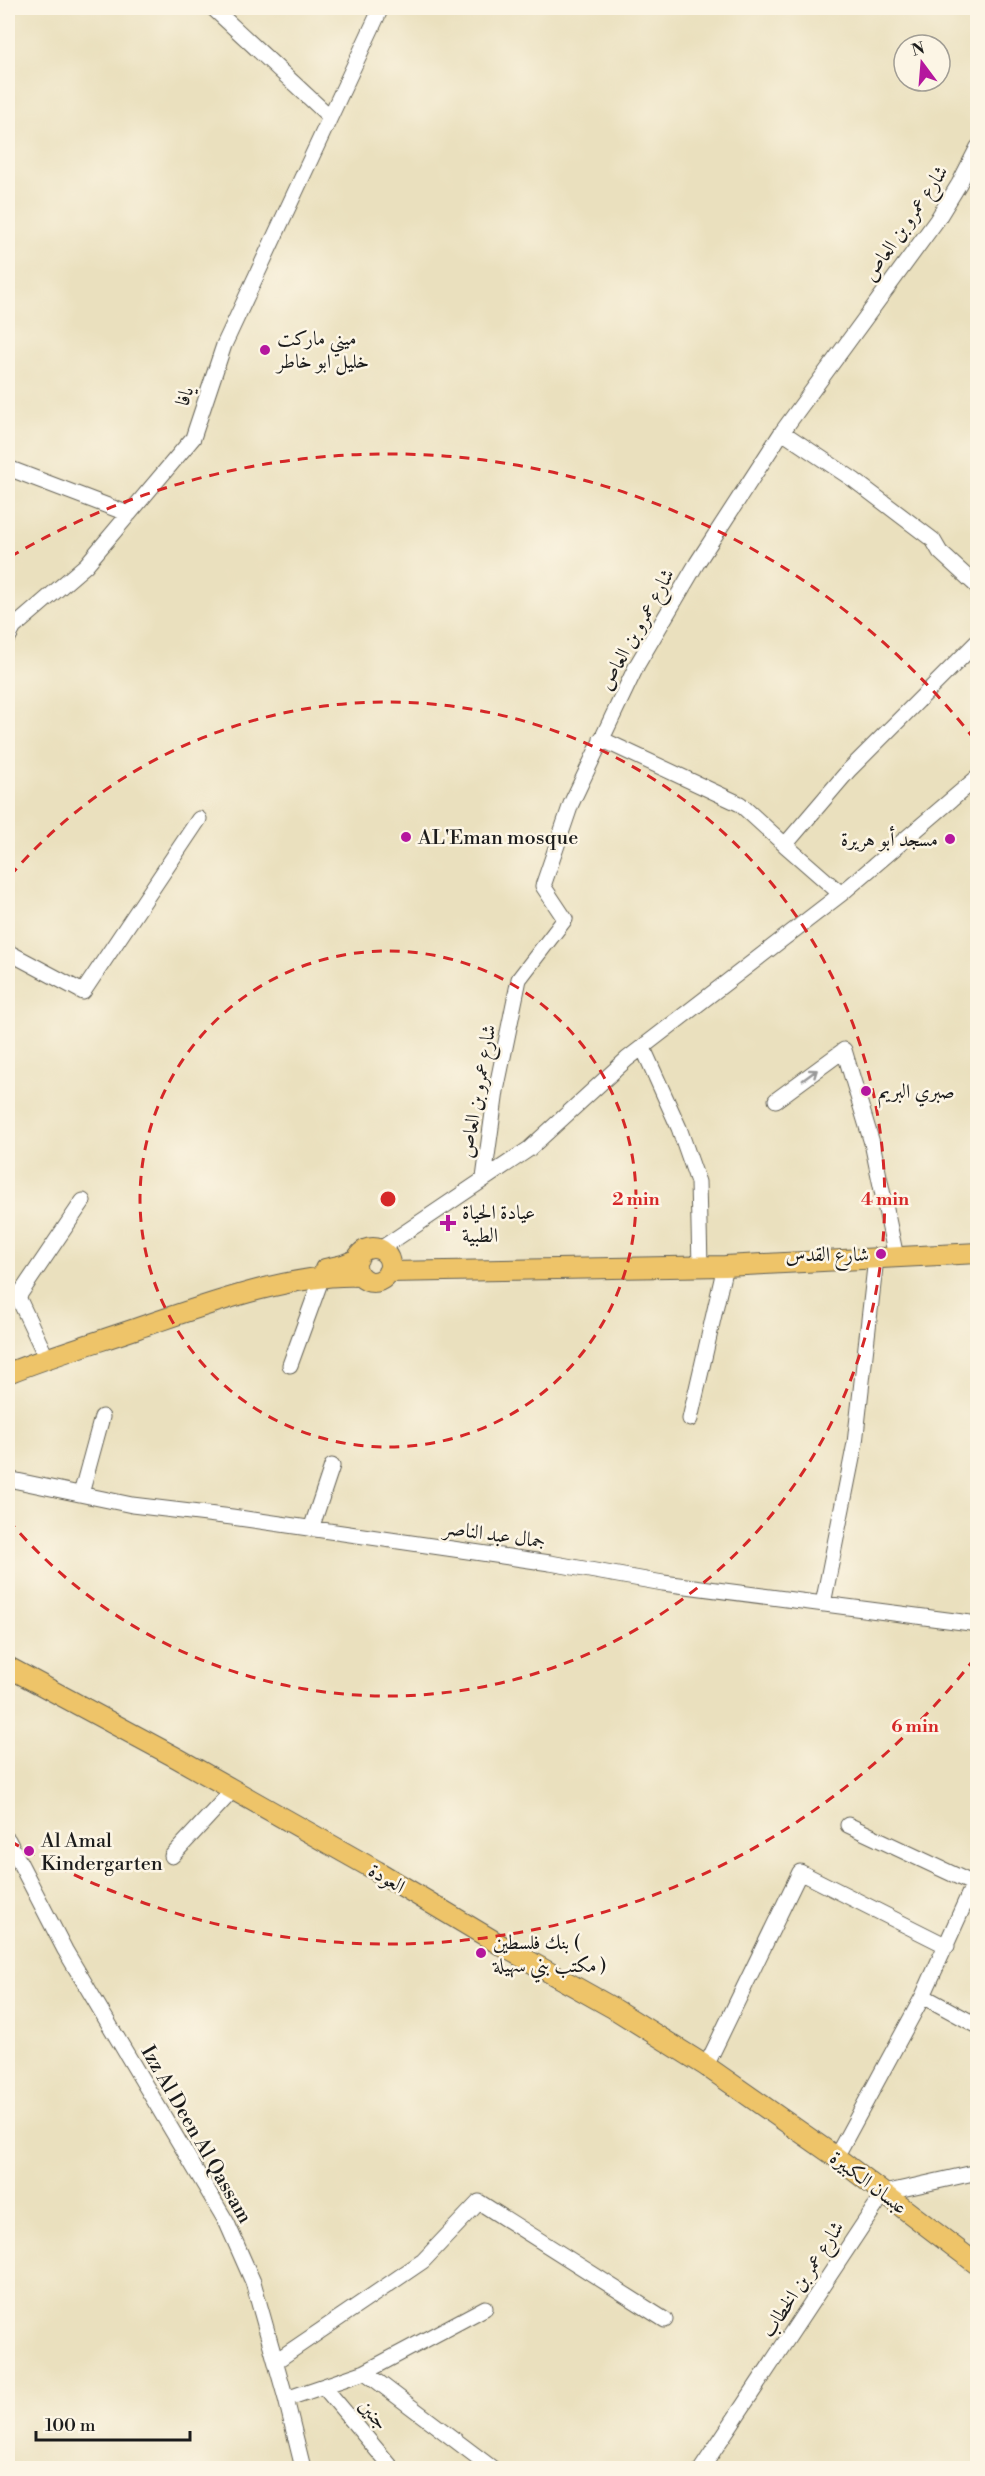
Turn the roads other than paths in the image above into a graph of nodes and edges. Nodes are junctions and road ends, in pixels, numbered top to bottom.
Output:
1 (213, 8) edge
2 (381, 8) edge
3 (330, 117) junction
4 (978, 147) edge
5 (782, 432) junction
6 (8, 468) edge
7 (129, 514) junction
8 (978, 586) edge
9 (8, 638) edge
10 (978, 641) edge
11 (601, 739) junction
12 (978, 777) edge
13 (199, 819) dead end
14 (784, 845) junction
15 (841, 894) junction
16 (8, 952) edge
17 (643, 1048) junction
18 (776, 1100) dead end
19 (484, 1178) junction
20 (83, 1201) dead end
21 (379, 1250) junction
22 (978, 1253) edge
23 (896, 1257) junction
24 (876, 1258) junction
25 (725, 1266) junction
26 (700, 1267) junction
27 (359, 1268) junction
28 (388, 1272) junction
29 (322, 1278) junction
30 (13, 1293) edge
31 (45, 1357) junction
32 (290, 1365) dead end
33 (8, 1374) edge
34 (102, 1417) dead end
35 (690, 1419) dead end
36 (332, 1466) dead end
37 (8, 1479) edge
38 (81, 1494) junction
39 (310, 1529) junction
40 (823, 1605) junction
41 (978, 1624) edge
42 (8, 1667) edge
43 (232, 1790) junction
44 (848, 1825) dead end
45 (8, 1840) edge
46 (172, 1856) dead end
47 (976, 1881) edge
48 (947, 1946) junction
49 (923, 1995) junction
50 (978, 2026) edge
51 (706, 2066) junction
52 (758, 2102) joint
53 (836, 2157) junction
54 (978, 2172) edge
55 (884, 2193) junction
56 (978, 2265) edge
57 (485, 2308) dead end
58 (665, 2320) dead end
59 (276, 2361) junction
60 (365, 2372) junction
61 (324, 2387) junction
62 (286, 2399) junction
63 (303, 2469) edge
64 (392, 2469) edge
65 (492, 2469) edge
66 (702, 2469) edge

1 - 3 street
2 - 3 street, يافا
3 - 7 street, يافا
4 - 5 street, شارع عمرو بن العاص
5 - 8 street
5 - 11 street, شارع عمرو بن العاص
6 - 7 street
7 - 9 street, يافا
10 - 14 street
11 - 14 street
11 - 19 street, شارع عمرو بن العاص
12 - 15 street
13 - 16 street
14 - 15 street
15 - 17 street
17 - 19 street
17 - 26 street
18 -> 23 street
19 - 21 street
20 - 30 street
21 - 27 main road
21 - 28 main road
22 - 23 main road
23 - 24 main road
24 - 25 main road
24 - 40 street
25 - 26 main road
25 - 35 street
26 - 28 main road
27 - 28 main road
27 - 29 main road
27 - 31 main road
29 - 31 main road
29 - 32 street
30 - 31 street
31 - 33 main road
34 - 38 street
36 - 39 street
37 - 38 street, جمال عبد الناصر
38 - 39 street, جمال عبد الناصر
39 - 40 street, جمال عبد الناصر
40 - 41 street, جمال عبد الناصر
42 - 43 main road, العودة
43 - 46 street
43 - 51 main road, العودة
44 - 47 street
45 - 59 street, Izz Al Deen Al Qassam
47 - 48 street
48 - 49 street
48 - 51 street
49 - 50 street
49 - 53 street
51 - 52 main road, العودة
52 - 53 main road, عبسان الكبيرة
53 - 55 main road, عبسان الكبيرة
54 - 55 street
55 - 56 main road, عبسان الكبيرة
55 - 66 street, شارع عمر بن الخطاب
57 - 60 street
58 - 59 street
59 - 62 street, Izz Al Deen Al Qassam
60 - 61 street
60 - 65 street
61 - 62 street
61 - 64 street, جنين
62 - 63 street, Izz Al Deen Al Qassam

